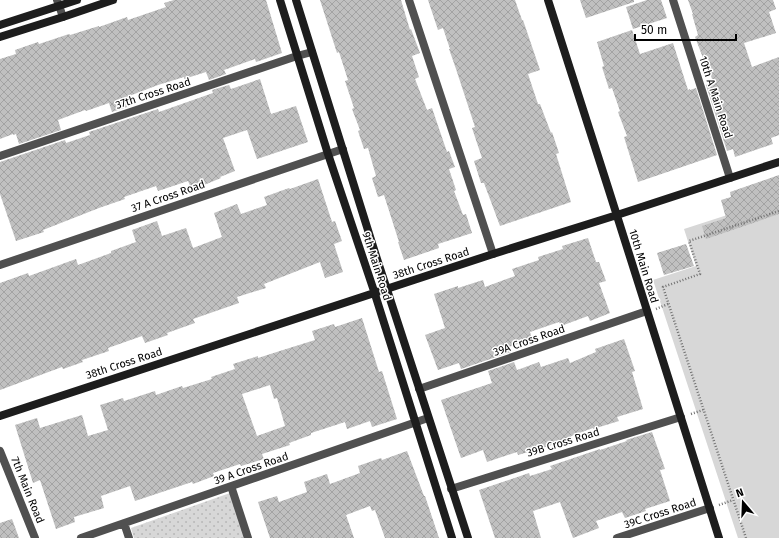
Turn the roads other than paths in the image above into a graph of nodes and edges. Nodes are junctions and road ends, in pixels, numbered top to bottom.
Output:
1 (77, 0) edge
2 (113, 0) edge
3 (280, 0) edge
4 (296, 0) edge
5 (409, 0) edge
6 (548, 0) edge
7 (673, 0) edge
8 (58, 3) edge
9 (63, 17) junction
10 (0, 25) edge
11 (0, 37) edge
12 (312, 52) junction
13 (297, 56) junction
14 (342, 149) junction
15 (328, 154) junction
16 (0, 156) edge
17 (779, 162) edge
18 (730, 178) junction
19 (617, 215) junction
20 (492, 254) junction
21 (0, 265) edge
22 (387, 289) junction
23 (374, 293) junction
24 (647, 312) junction
25 (419, 389) junction
26 (0, 416) edge
27 (681, 417) junction
28 (428, 418) junction
29 (416, 423) junction
30 (0, 451) edge
31 (231, 486) junction
32 (451, 489) junction
33 (710, 508) junction
34 (124, 523) junction
35 (35, 538) edge
36 (82, 538) edge
37 (129, 538) edge
38 (248, 538) edge
39 (452, 538) edge
40 (468, 538) edge
41 (617, 538) edge
42 (719, 538) edge

1 - 8 street
2 - 9 street
3 - 13 street, 9th Main Road
4 - 12 street, 9th Main Road
5 - 20 street
6 - 19 street, 10th Main Road
7 - 18 street, 10th A Main Road
8 - 9 street
8 - 10 street
9 - 11 street
12 - 13 street, 37th Cross Road
12 - 14 street, 9th Main Road
13 - 15 street, 9th Main Road
13 - 16 street, 37th Cross Road
14 - 15 street, 37 A Cross Road
14 - 22 street, 9th Main Road
15 - 21 street, 37 A Cross Road
15 - 23 street, 9th Main Road
17 - 18 street, 38th Cross Road
18 - 19 street, 38th Cross Road
19 - 20 street, 38th Cross Road
19 - 24 street, 10th Main Road
20 - 22 street, 38th Cross Road
22 - 23 street, 38th Cross Road
22 - 25 street, 9th Main Road
23 - 26 street, 38th Cross Road
23 - 29 street, 9th Main Road
24 - 25 street, 39A Cross Road
24 - 27 street, 10th Main Road
25 - 28 street, 9th Main Road
27 - 32 street, 39B Cross Road
27 - 33 street, 10th Main Road
28 - 29 street, 39 A Cross Road
28 - 32 street, 9th Main Road
29 - 31 street, 39 A Cross Road
29 - 39 street, 9th Main Road
30 - 35 street, 7th Main Road
31 - 34 street, 39 A Cross Road
31 - 38 street
32 - 40 street, 9th Main Road
33 - 41 street, 39C Cross Road
33 - 42 street, 10th Main Road
34 - 36 street, 39 A Cross Road
34 - 37 street

